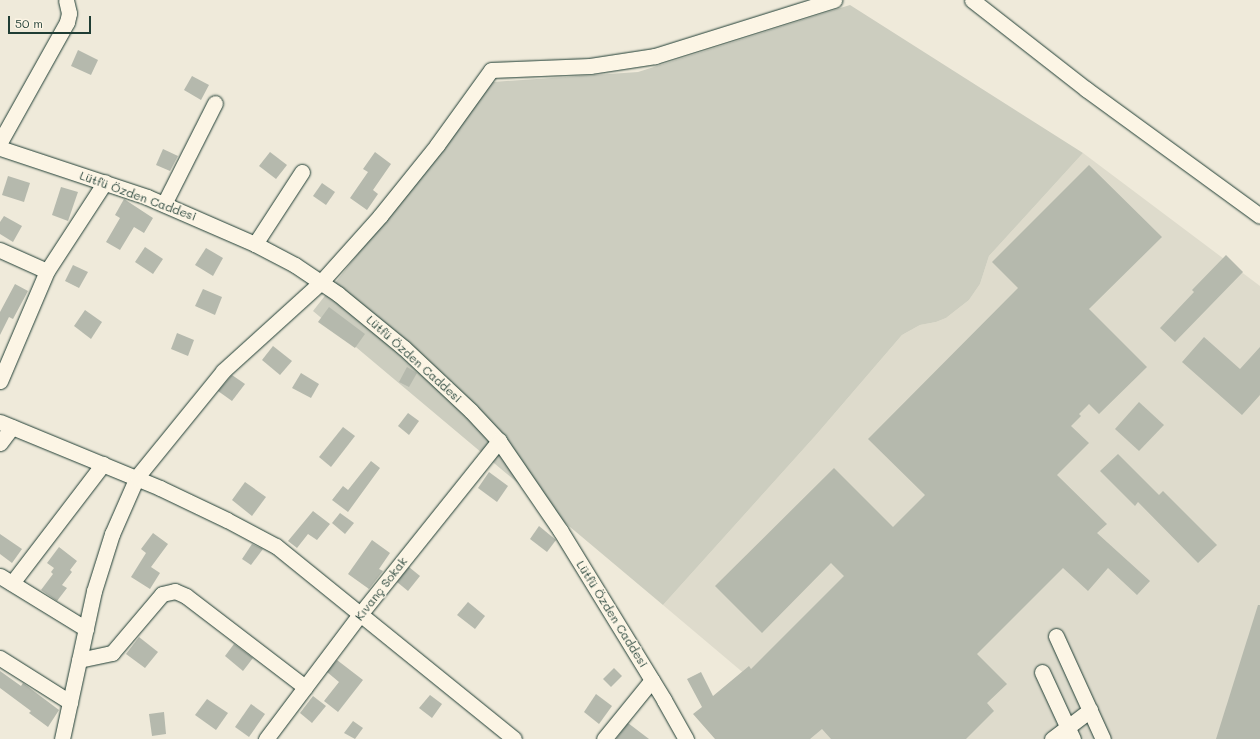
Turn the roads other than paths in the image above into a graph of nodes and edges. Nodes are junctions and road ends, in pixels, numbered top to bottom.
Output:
1 (66, 0) edge
2 (834, 0) edge
3 (972, 0) edge
4 (215, 103) dead end
5 (0, 142) edge
6 (0, 148) edge
7 (302, 172) dead end
8 (105, 182) junction
9 (164, 204) junction
10 (1260, 216) edge
11 (255, 244) junction
12 (0, 250) edge
13 (47, 271) junction
14 (321, 282) junction
15 (0, 382) edge
16 (6, 425) edge
17 (499, 441) junction
18 (0, 444) edge
19 (103, 464) junction
20 (136, 478) junction
21 (6, 580) edge
22 (360, 613) junction
23 (86, 630) junction
24 (1056, 636) dead end
25 (0, 658) edge
26 (79, 660) junction
27 (1042, 672) dead end
28 (652, 680) junction
29 (305, 687) junction
30 (70, 702) junction
31 (1090, 710) junction
32 (1071, 733) edge
33 (62, 739) edge
34 (266, 739) edge
35 (514, 739) edge
36 (604, 739) edge
37 (686, 739) edge
38 (1052, 739) edge
39 (1103, 739) edge

1 - 5 street
2 - 14 street
3 - 10 street
4 - 9 street
6 - 8 street, Lütfü Özden Caddesi
7 - 11 street
8 - 9 street, Lütfü Özden Caddesi
8 - 13 street
9 - 11 street, Lütfü Özden Caddesi
11 - 14 street, Lütfü Özden Caddesi
12 - 13 street
13 - 15 street
14 - 17 street, Lütfü Özden Caddesi
14 - 20 street
16 - 18 street
16 - 19 street
17 - 22 street, Kıvanç Sokak
17 - 28 street, Lütfü Özden Caddesi
19 - 20 street
19 - 21 street
20 - 22 street
20 - 23 street
21 - 23 street
22 - 29 street, Kıvanç Sokak
22 - 35 street
23 - 26 street
24 - 31 street
25 - 30 street
26 - 29 street
26 - 30 street
27 - 32 street
28 - 36 street
28 - 37 street, Lütfü Özden Caddesi
29 - 34 street, Kıvanç Sokak
30 - 33 street
31 - 32 street
31 - 39 street
32 - 38 street

